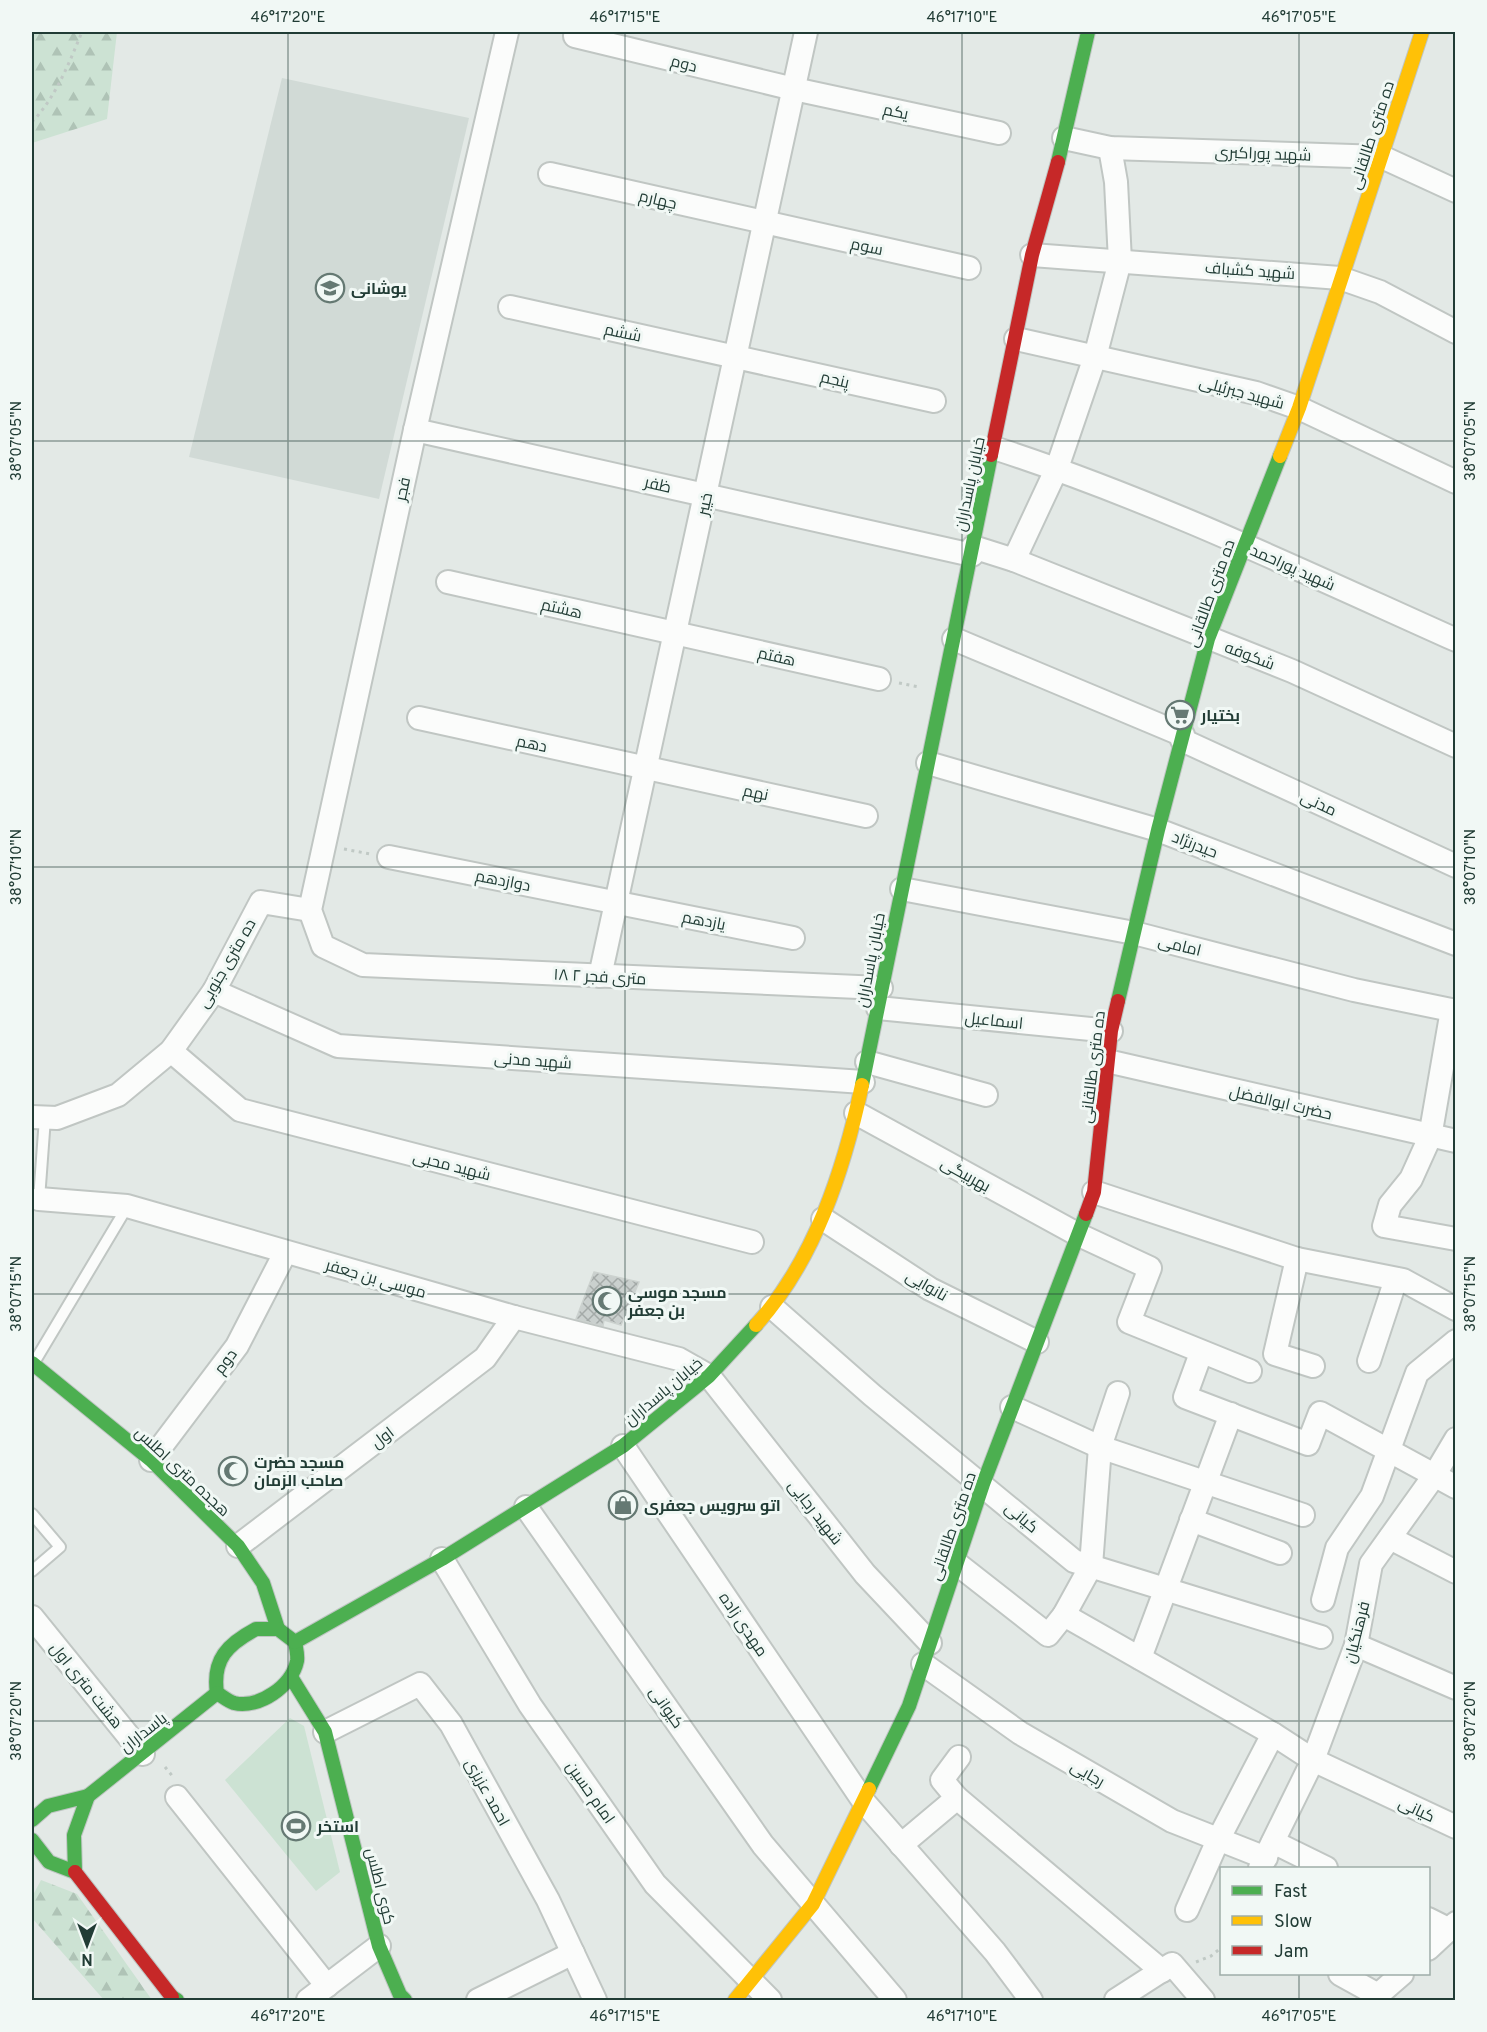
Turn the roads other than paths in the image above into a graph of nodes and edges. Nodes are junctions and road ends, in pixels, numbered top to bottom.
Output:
1 (507, 32) edge
2 (806, 32) edge
3 (1088, 32) edge
4 (1422, 32) edge
5 (575, 36) dead end
6 (794, 89) junction
7 (999, 133) dead end
8 (1064, 138) junction
9 (1110, 148) junction
10 (1382, 157) junction
11 (550, 174) dead end
12 (1455, 191) edge
13 (765, 224) junction
14 (1032, 255) junction
15 (1120, 261) junction
16 (969, 268) dead end
17 (1340, 278) junction
18 (510, 308) dead end
19 (1455, 332) edge
20 (1016, 339) junction
21 (736, 357) junction
22 (1095, 357) junction
23 (934, 401) dead end
24 (1299, 408) junction
25 (415, 430) junction
26 (994, 448) junction
27 (1056, 468) junction
28 (1455, 482) edge
29 (706, 495) junction
30 (1245, 546) junction
31 (972, 551) junction
32 (1014, 560) junction
33 (448, 582) dead end
34 (676, 634) junction
35 (954, 639) junction
36 (1208, 639) junction
37 (1455, 640) edge
38 (879, 679) road end
39 (419, 718) dead end
40 (1182, 737) junction
41 (1455, 746) edge
42 (928, 764) junction
43 (646, 768) junction
44 (866, 816) dead end
45 (1158, 830) junction
46 (389, 857) road end
47 (1455, 866) edge
48 (902, 889) junction
49 (616, 902) junction
50 (310, 910) junction
51 (1134, 933) junction
52 (793, 938) dead end
53 (1455, 944) edge
54 (600, 976) junction
55 (214, 991) junction
56 (879, 998) junction
57 (1454, 1010) edge
58 (1111, 1031) junction
59 (171, 1051) junction
60 (1107, 1061) junction
61 (865, 1072) junction
62 (986, 1095) dead end
63 (856, 1113) junction
64 (38, 1118) edge
65 (1430, 1137) junction
66 (1455, 1141) edge
67 (1094, 1192) junction
68 (39, 1199) joint
69 (127, 1206) junction
70 (824, 1219) junction
71 (1077, 1234) junction
72 (1455, 1239) edge
73 (752, 1242) dead end
74 (285, 1253) junction
75 (1297, 1259) junction
76 (1396, 1279) junction
77 (772, 1307) junction
78 (1455, 1309) edge
79 (514, 1317) junction
80 (1455, 1341) edge
81 (1037, 1342) junction
82 (1201, 1353) junction
83 (1369, 1360) dead end
84 (32, 1363) edge
85 (1313, 1366) dead end
86 (1250, 1371) dead end
87 (709, 1376) junction
88 (1118, 1392) dead end
89 (1012, 1407) junction
90 (1231, 1414) junction
91 (1455, 1439) edge
92 (623, 1446) junction
93 (1100, 1447) junction
94 (1388, 1451) junction
95 (151, 1460) junction
96 (1434, 1476) junction
97 (1206, 1482) junction
98 (983, 1484) junction
99 (1455, 1487) edge
100 (526, 1507) junction
101 (32, 1514) edge
102 (1303, 1515) dead end
103 (1191, 1520) junction
104 (1390, 1538) junction
105 (238, 1546) junction
106 (1280, 1553) dead end
107 (442, 1559) junction
108 (957, 1563) junction
109 (1091, 1566) junction
110 (32, 1571) edge
111 (1455, 1572) edge
112 (1166, 1589) junction
113 (1323, 1600) dead end
114 (1064, 1615) junction
115 (32, 1617) edge
116 (278, 1629) junction
117 (1321, 1637) dead end
118 (295, 1642) junction
119 (930, 1643) junction
120 (1356, 1645) junction
121 (1140, 1658) junction
122 (923, 1664) junction
123 (291, 1677) junction
124 (1455, 1688) edge
125 (217, 1693) junction
126 (325, 1732) junction
127 (1273, 1734) junction
128 (146, 1751) junction
129 (959, 1757) dead end
130 (1313, 1760) junction
131 (88, 1796) junction
132 (177, 1797) road end
133 (957, 1798) junction
134 (864, 1802) junction
135 (33, 1812) edge
136 (1455, 1827) edge
137 (32, 1840) edge
138 (1218, 1840) junction
139 (901, 1845) junction
140 (1266, 1856) edge
141 (1317, 1867) edge
142 (75, 1872) junction
143 (813, 1904) junction
144 (1187, 1910) dead end
145 (1430, 1920) edge
146 (1453, 1927) edge
147 (379, 1946) junction
148 (1430, 1947) edge
149 (573, 1953) junction
150 (1171, 1968) junction
151 (1341, 1975) edge
152 (1401, 1975) edge
153 (753, 1981) junction
154 (327, 1986) junction
155 (1375, 1998) edge
156 (174, 1999) edge
157 (308, 2001) edge
158 (405, 2001) edge
159 (478, 2001) edge
160 (595, 2001) edge
161 (735, 2001) edge
162 (770, 2001) edge
163 (896, 2001) edge
164 (1031, 2001) edge
165 (1116, 2001) edge
166 (1203, 2001) edge

1 - 25 street, فجر
2 - 6 street, خیبر
3 - 8 street, خیابان پاسداران
4 - 10 street, ده متری طالقانی
5 - 6 street, دوم
6 - 7 street, یکم
6 - 13 street, خیبر
8 - 9 street, شهید پوراکبری
8 - 14 street, خیابان پاسداران
9 - 10 street, شهید پوراکبری
9 - 15 street
10 - 12 street, شهید پوراکبری
10 - 17 street, ده متری طالقانی
11 - 13 street, چهارم
13 - 16 street, سوم
13 - 21 street, خیبر
14 - 15 street, شهید کشباف
14 - 20 street, خیابان پاسداران
15 - 17 street, شهید کشباف
15 - 22 street
17 - 19 street, شهید کشباف
17 - 24 street, ده متری طالقانی
18 - 21 street, ششم
20 - 22 street, شهید جبرئیلی
20 - 26 street, خیابان پاسداران
21 - 23 street, پنجم
21 - 29 street, خیبر
22 - 24 street, شهید جبرئیلی
22 - 27 street
24 - 28 street, شهید جبرئیلی
24 - 30 street, ده متری طالقانی
25 - 29 street, ظفر
25 - 50 street, فجر
26 - 27 street, شهید پوراحمد
26 - 31 street, خیابان پاسداران
27 - 30 street, شهید پوراحمد
27 - 32 street
29 - 31 street, ظفر
29 - 34 street, خیبر
30 - 36 street, ده متری طالقانی
30 - 37 street, شهید پوراحمد
31 - 32 street, شکوفه
31 - 35 street, خیابان پاسداران
32 - 36 street, شکوفه
33 - 34 street, هشتم
34 - 38 street, هفتم
34 - 43 street, خیبر
35 - 40 street, مدنی
35 - 42 street, خیابان پاسداران
36 - 40 street, ده متری طالقانی
36 - 41 street, شکوفه
39 - 43 street, دهم
40 - 45 street, ده متری طالقانی
40 - 47 street, مدنی
42 - 45 street, حیدرنژاد
42 - 48 street, خیابان پاسداران
43 - 44 street, نهم
43 - 49 street, خیبر
45 - 51 street, ده متری طالقانی
45 - 53 street, حیدرنژاد
46 - 49 street, دوازدهم
48 - 51 street, امامی
48 - 56 street, خیابان پاسداران
49 - 52 street, یازدهم
49 - 54 street, خیبر
50 - 54 street, ۱۸ متری فجر ۲
50 - 55 street, ده متری جنوبی
51 - 57 street, امامی
51 - 58 street, ده متری طالقانی
54 - 56 street, ۱۸ متری فجر ۲
55 - 59 street, ده متری جنوبی
55 - 61 street, شهید مدنی
56 - 58 street, اسماعیل
56 - 61 street, خیابان پاسداران
57 - 65 street
58 - 60 street, ده متری طالقانی
59 - 64 street, ده متری جنوبی
59 - 73 street, شهید محبی
60 - 65 street, حضرت ابوالفضل
60 - 67 street, ده متری طالقانی
61 - 62 street, شهید مدنی
61 - 63 street, خیابان پاسداران
63 - 70 street, خیابان پاسداران
63 - 71 street, بهربیگی
64 - 68 lane
65 - 66 street, حضرت ابوالفضل
65 - 72 street
67 - 71 street, ده متری طالقانی
67 - 75 street
68 - 69 street, موسی بن جعفر
69 - 74 street, موسی بن جعفر
69 - 84 lane
70 - 77 street, خیابان پاسداران
70 - 81 street, نانوایی
71 - 81 street, ده متری طالقانی
71 - 82 street, بهربیگی
74 - 79 street, موسی بن جعفر
74 - 95 street, دوم
75 - 76 street
75 - 85 street
76 - 78 street
76 - 83 street
77 - 87 street, خیابان پاسداران
77 - 98 street, کیانی
79 - 87 street, موسی بن جعفر
79 - 105 street, اول
80 - 94 street
81 - 89 street, ده متری طالقانی
82 - 86 street
82 - 90 street
84 - 95 street, هجده متری اطلس
87 - 92 street, خیابان پاسداران
87 - 119 street, شهید رجایی
88 - 93 street
89 - 93 street
89 - 98 street, ده متری طالقانی
90 - 94 street
90 - 97 street
91 - 96 street, فرهنگیان
92 - 100 street, خیابان پاسداران
92 - 134 street, مهدی زاده
93 - 97 street
93 - 109 street
94 - 96 street
94 - 113 street
95 - 105 street, هجده متری اطلس
96 - 99 street
96 - 104 street, فرهنگیان
97 - 102 street
97 - 103 street
98 - 108 street, ده متری طالقانی
98 - 109 street, کیانی
100 - 107 street, خیابان پاسداران
100 - 143 street, کیوانی
101 - 110 lane
103 - 106 street
103 - 112 street
104 - 111 street
104 - 120 street, فرهنگیان
105 - 116 street, هجده متری اطلس
107 - 118 street, خیابان پاسداران
107 - 153 street, امام حسین
108 - 114 street
108 - 119 street, ده متری طالقانی
109 - 112 street, کیانی
109 - 114 street
112 - 117 street, کیانی
112 - 121 street
114 - 121 street, کیانی
115 - 128 street, هشت متری اول
116 - 118 street
116 - 125 street
118 - 123 street
119 - 122 street, ده متری طالقانی
120 - 124 street
120 - 130 street, فرهنگیان
121 - 127 street, کیانی
122 - 134 street, ده متری طالقانی
122 - 138 street, رجایی
123 - 125 street
123 - 126 street, کوی اطلس
125 - 128 street, پاسداران
126 - 147 street, کوی اطلس
126 - 149 street, احمد عزیزی
127 - 130 street, کیانی
127 - 138 street
128 - 131 street, پاسداران
129 - 133 street
130 - 136 street, کیانی
130 - 140 street, فرهنگیان
131 - 135 street, پاسداران
131 - 142 street
132 - 154 street
133 - 139 street
133 - 150 street
134 - 139 street, مهدی زاده
134 - 143 street, ده متری طالقانی
137 - 142 street
138 - 140 street, رجایی
138 - 144 street
139 - 164 street, مهدی زاده
140 - 141 street, رجایی
142 - 156 street
143 - 153 street, ده متری طالقانی
143 - 163 street, کیوانی
145 - 146 street
146 - 148 street
147 - 154 street
147 - 158 street, کوی اطلس
149 - 159 street
149 - 160 street, احمد عزیزی
150 - 165 street
150 - 166 street
151 - 155 street
152 - 155 street
153 - 161 street, ده متری طالقانی
153 - 162 street, امام حسین
154 - 157 street

